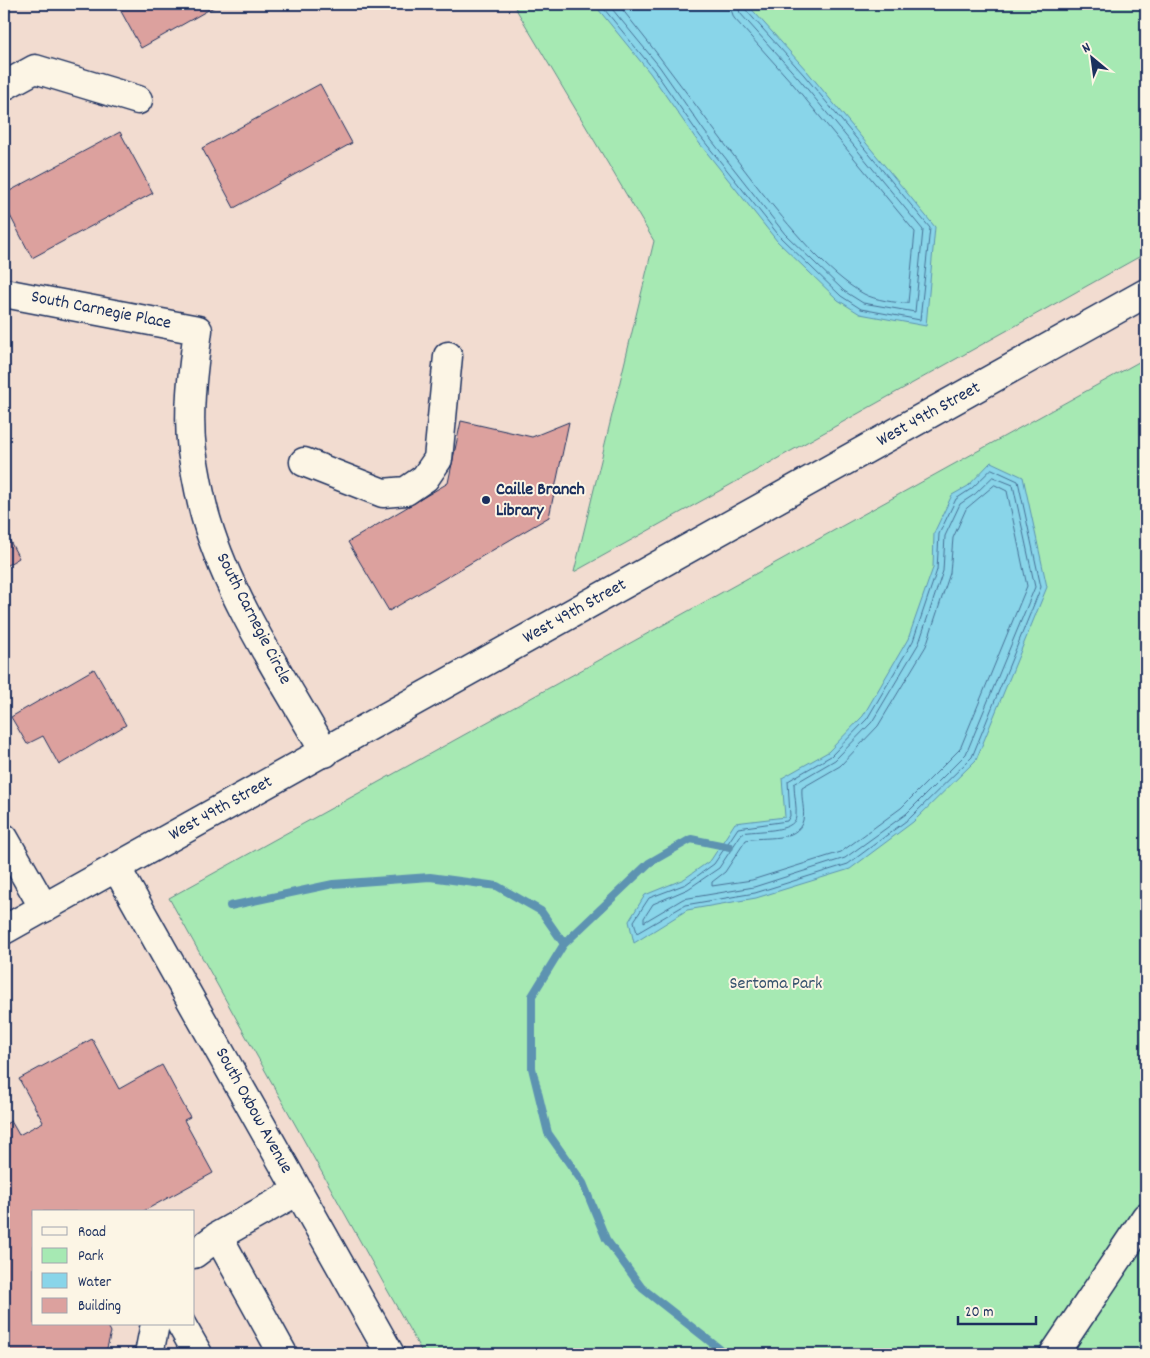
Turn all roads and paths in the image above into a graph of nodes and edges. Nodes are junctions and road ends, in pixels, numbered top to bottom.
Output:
1 (4, 86) edge
2 (138, 100) dead end
3 (4, 293) edge
4 (1146, 293) edge
5 (198, 330) joint
6 (448, 356) dead end
7 (304, 462) dead end
8 (325, 752) junction
9 (4, 838) edge
10 (116, 867) junction
11 (44, 908) junction
12 (4, 930) edge
13 (298, 1191) junction
14 (1146, 1217) edge
15 (218, 1236) junction
16 (195, 1253) edge
17 (154, 1326) edge
18 (182, 1326) edge
19 (149, 1354) edge
20 (198, 1354) edge
21 (283, 1354) edge
22 (390, 1354) edge
23 (1054, 1354) edge

1 - 2 main road
3 - 5 main road, South Carnegie Place
4 - 8 main road, West 49th Street
5 - 8 main road, South Carnegie Circle
6 - 7 main road
8 - 10 main road, West 49th Street
9 - 11 main road
10 - 11 main road, West 49th Street
10 - 13 main road, South Oxbow Avenue
11 - 12 main road, West 49th Street
13 - 15 main road
13 - 22 main road, South Oxbow Avenue
14 - 23 main road
15 - 16 main road
15 - 21 main road
17 - 19 main road
18 - 20 main road

